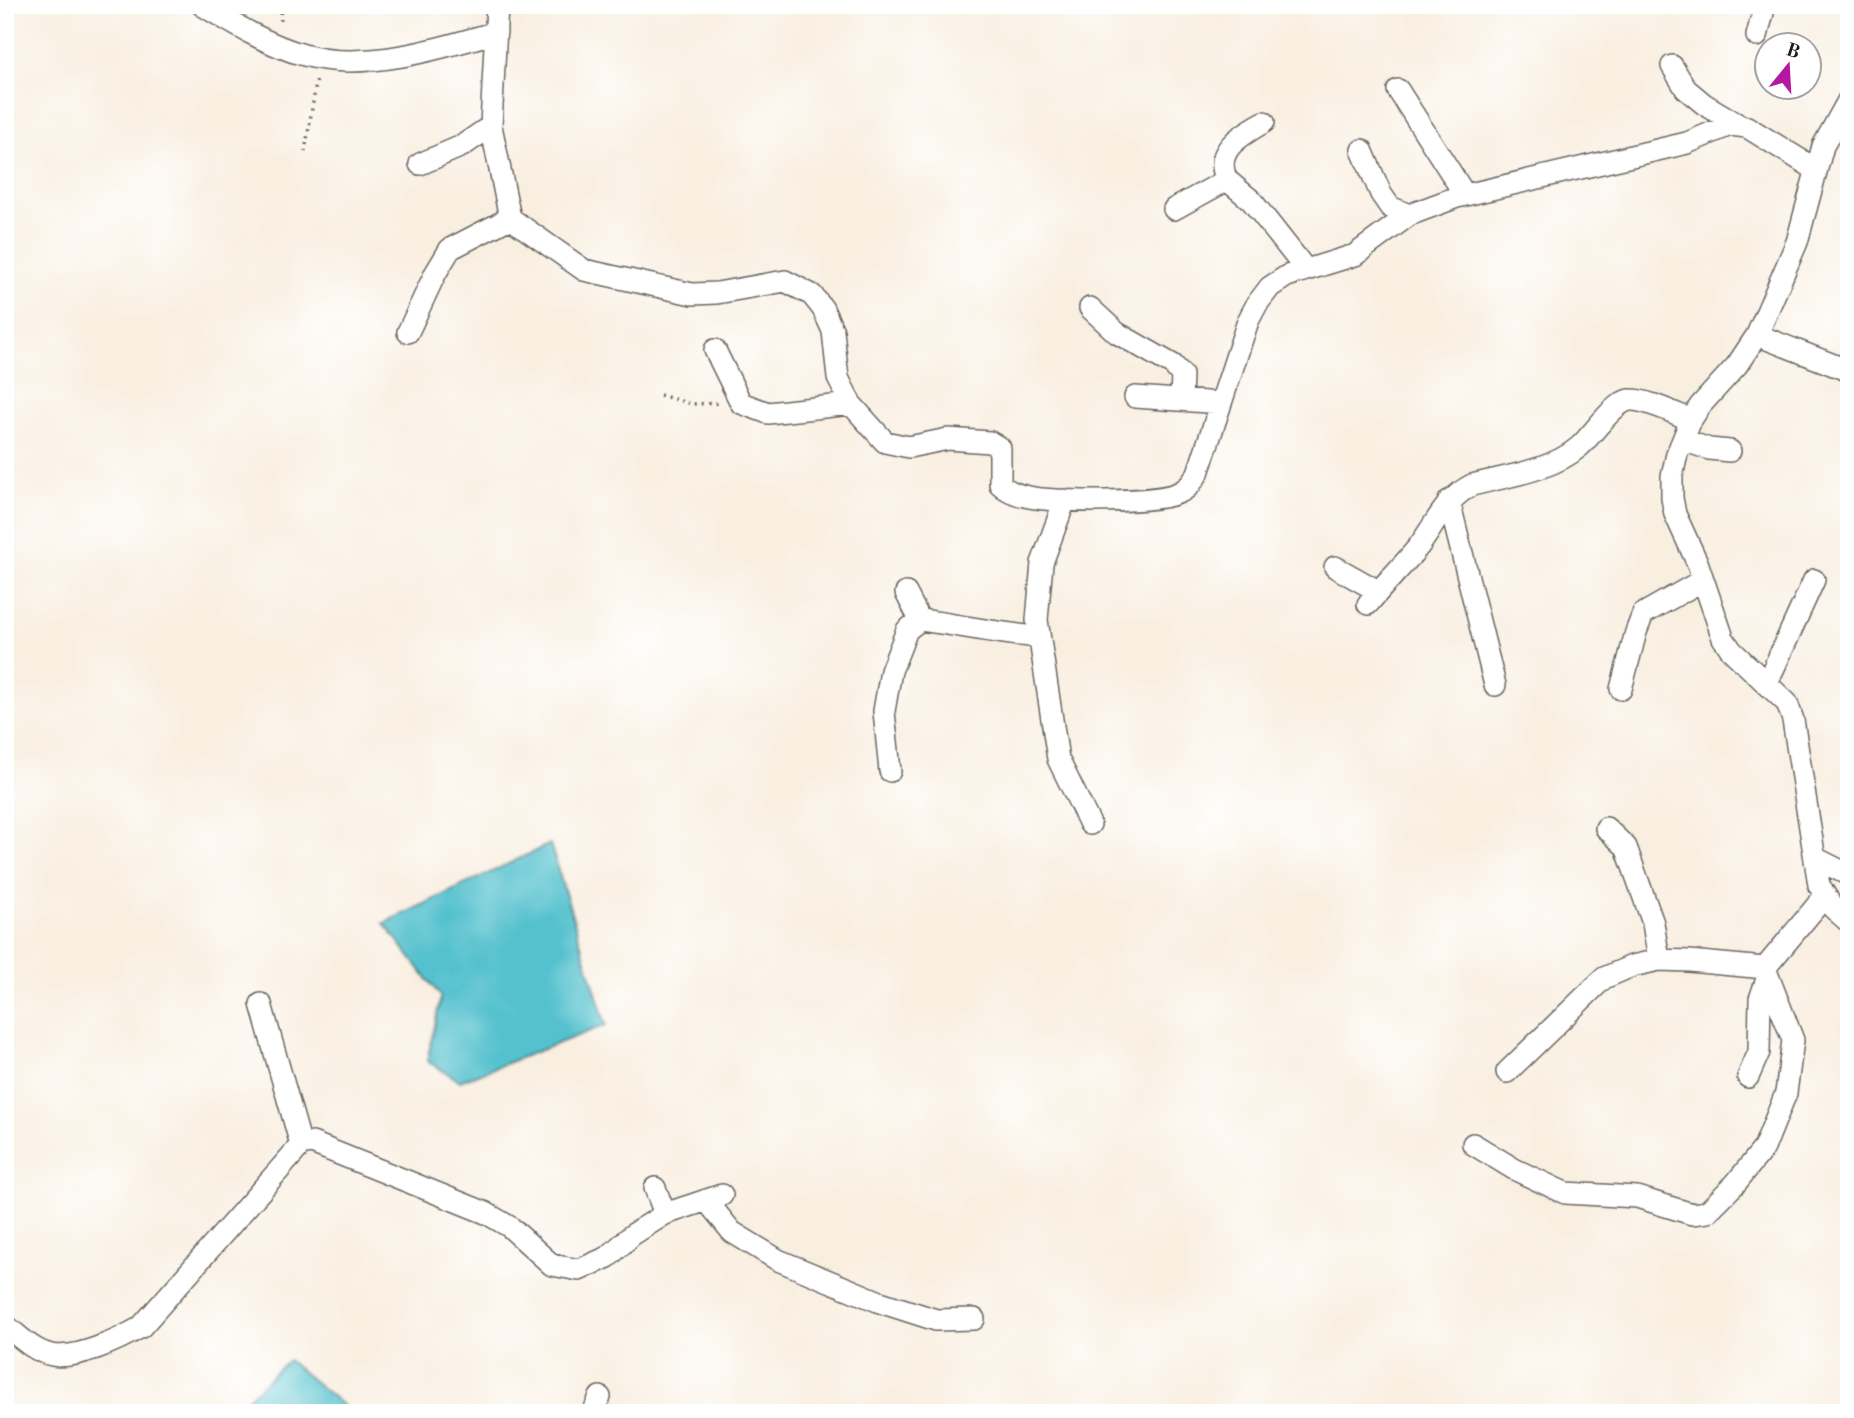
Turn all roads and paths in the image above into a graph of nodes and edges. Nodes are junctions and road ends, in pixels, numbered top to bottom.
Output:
1 (202, 5) edge
2 (497, 5) edge
3 (1765, 5) edge
4 (496, 32) junction
5 (1758, 32) edge
6 (320, 57) junction
7 (1672, 66) dead end
8 (1398, 90) dead end
9 (1849, 99) edge
10 (1264, 122) dead end
11 (1739, 125) junction
12 (491, 126) junction
13 (1362, 150) dead end
14 (304, 152) dead end
15 (420, 164) dead end
16 (1815, 169) junction
17 (1227, 180) junction
18 (1465, 195) junction
19 (1174, 209) dead end
20 (1409, 215) junction
21 (510, 218) junction
22 (1307, 270) junction
23 (1090, 308) dead end
24 (408, 332) dead end
25 (1757, 335) junction
26 (715, 350) dead end
27 (1849, 371) edge
28 (660, 396) dead end
29 (1135, 397) dead end
30 (1181, 400) junction
31 (741, 403) junction
32 (1221, 403) junction
33 (851, 404) junction
34 (1691, 420) junction
35 (1683, 440) junction
36 (1730, 451) dead end
37 (1065, 500) junction
38 (1449, 501) junction
39 (1335, 567) dead end
40 (1703, 580) junction
41 (1814, 580) dead end
42 (906, 593) dead end
43 (920, 620) junction
44 (1039, 637) junction
45 (1767, 682) junction
46 (1495, 685) dead end
47 (1621, 689) dead end
48 (890, 771) dead end
49 (1090, 824) dead end
50 (1606, 828) dead end
51 (1815, 858) junction
52 (1849, 875) edge
53 (1824, 897) junction
54 (1849, 922) edge
55 (1659, 960) junction
56 (1766, 972) junction
57 (261, 1003) dead end
58 (1507, 1072) dead end
59 (1748, 1077) dead end
60 (1474, 1144) dead end
61 (301, 1145) junction
62 (655, 1188) dead end
63 (665, 1214) junction
64 (974, 1319) dead end
65 (5, 1325) edge

1 - 6 street
2 - 4 street
3 - 5 street
4 - 6 street
4 - 12 street
6 - 14 path
7 - 11 street
8 - 18 street
9 - 16 street
10 - 17 street
11 - 16 street
11 - 18 street
12 - 15 street
12 - 21 street
13 - 20 street
16 - 25 street
17 - 19 street
17 - 22 street
18 - 20 street
20 - 22 street
21 - 24 street
21 - 33 street
22 - 32 street
23 - 30 street
25 - 27 street
25 - 34 street
26 - 31 street
28 - 31 path
29 - 30 street
30 - 32 street
31 - 33 street
32 - 37 street
33 - 37 street
34 - 35 street
34 - 38 street
35 - 36 street
35 - 40 street
37 - 44 street
38 - 39 street
38 - 46 street
40 - 45 street
40 - 47 street
41 - 45 street
42 - 43 street
43 - 44 street
43 - 48 street
44 - 49 street
45 - 51 street
50 - 55 street
51 - 52 street
51 - 53 street
53 - 54 street
53 - 56 street
55 - 56 street
55 - 58 street
56 - 59 street
56 - 60 street
57 - 61 street
61 - 63 street
61 - 65 street
62 - 63 street
63 - 64 street

